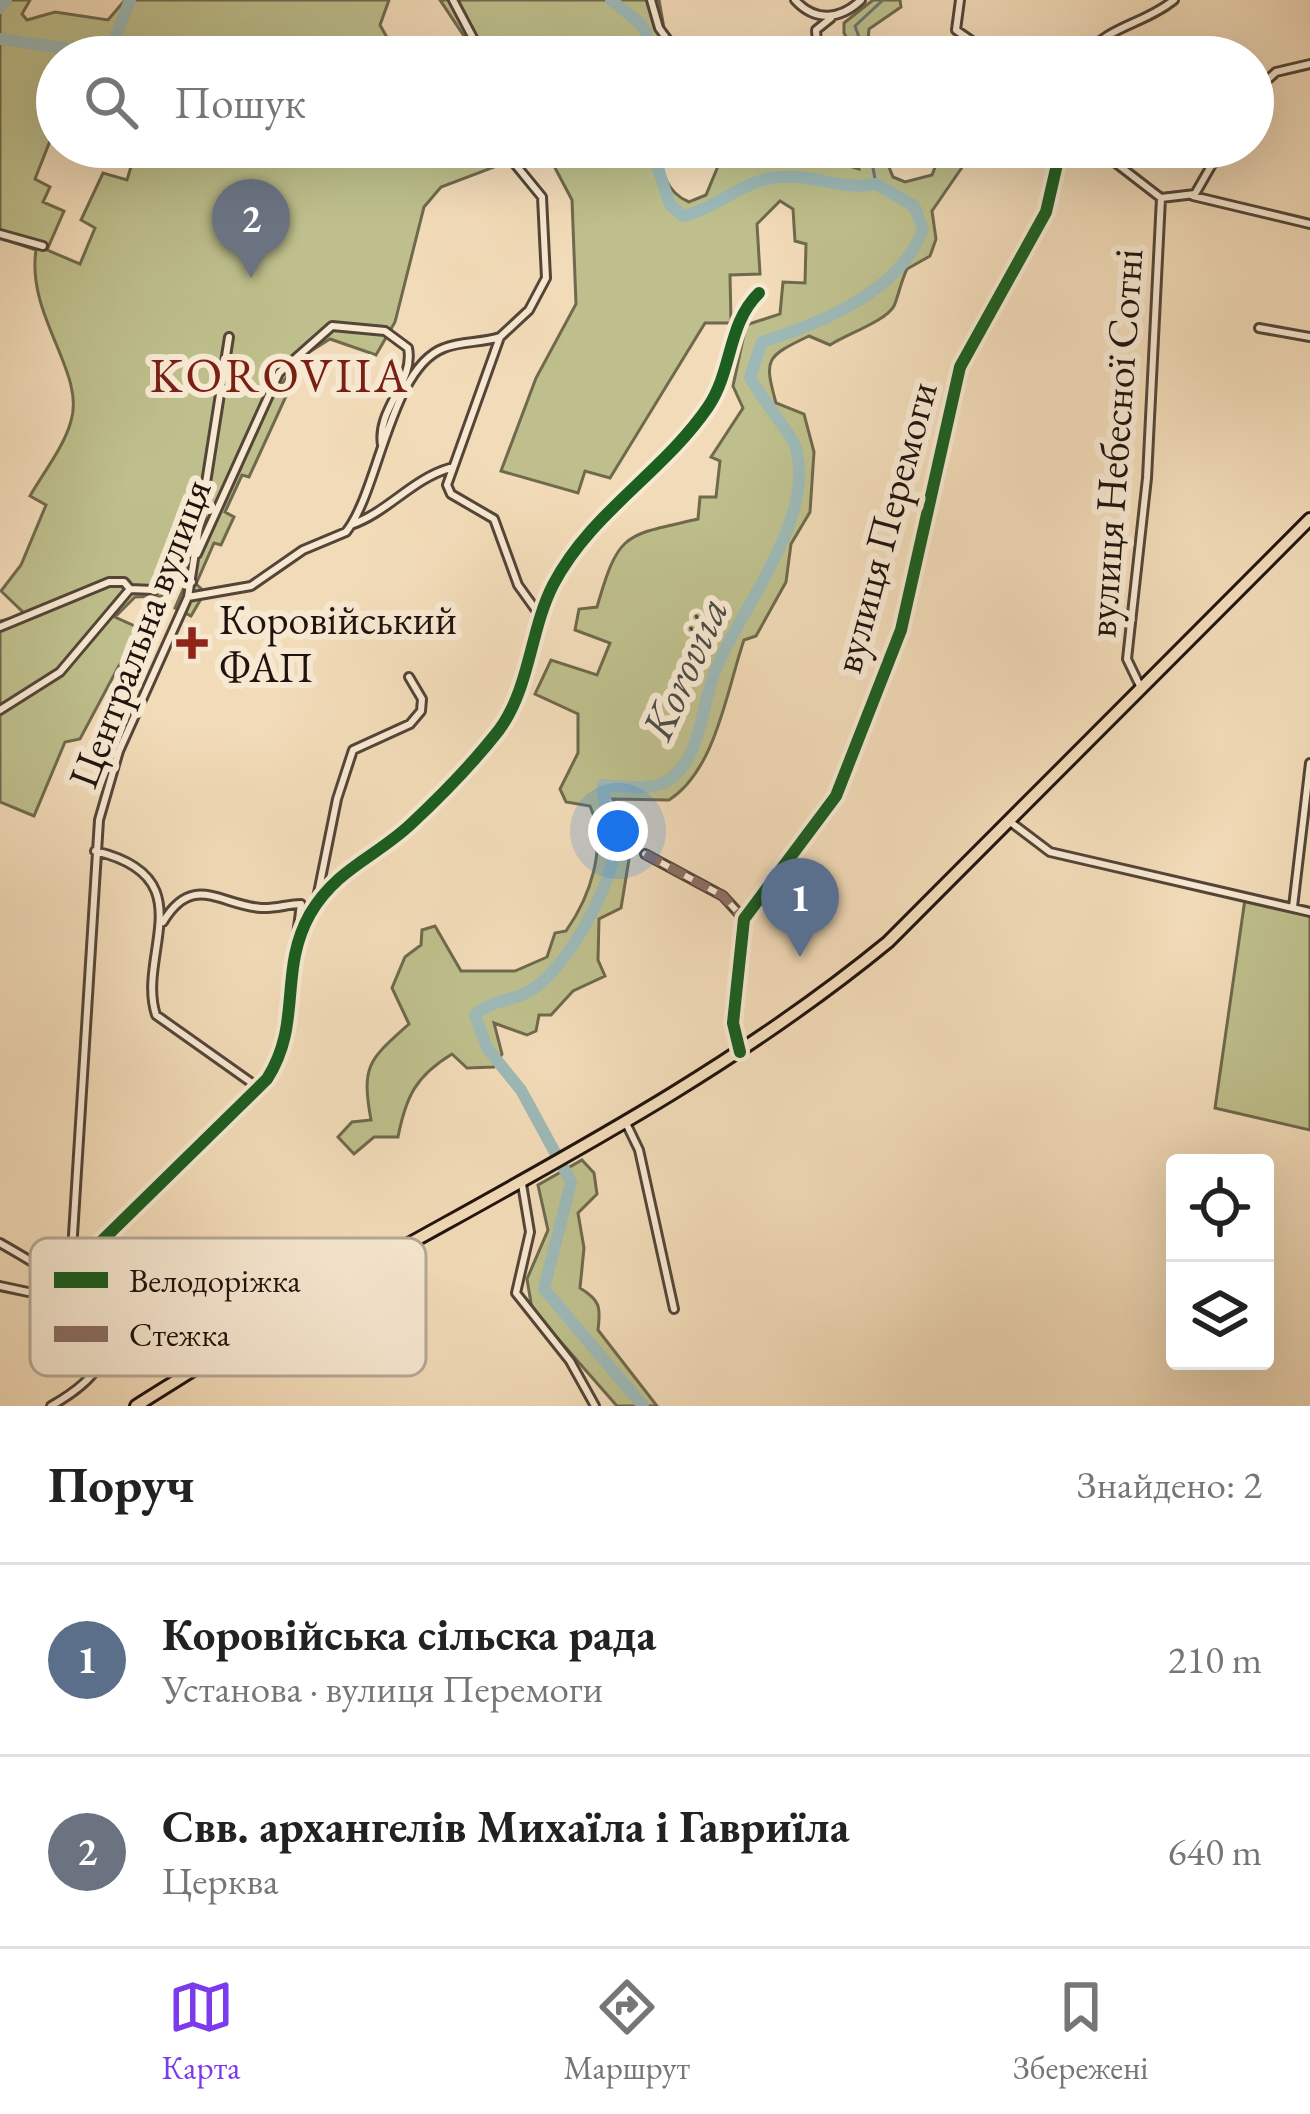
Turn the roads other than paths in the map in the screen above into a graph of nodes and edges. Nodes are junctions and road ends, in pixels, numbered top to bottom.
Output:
1 (453, 0) edge
2 (652, 0) edge
3 (795, 0) edge
4 (861, 0) edge
5 (960, 0) edge
6 (1174, 0) edge
7 (833, 16) junction
8 (472, 36) edge
9 (665, 36) edge
10 (816, 36) edge
11 (960, 36) edge
12 (1103, 36) edge
13 (1310, 64) edge
14 (1274, 74) edge
15 (518, 168) edge
16 (1056, 168) edge
17 (1123, 168) edge
18 (1209, 168) edge
19 (1191, 196) junction
20 (1161, 197) junction
21 (1310, 224) edge
22 (0, 233) edge
23 (43, 246) dead end
24 (759, 293) dead end
25 (1259, 328) dead end
26 (229, 337) dead end
27 (500, 337) junction
28 (1310, 337) edge
29 (382, 445) junction
30 (450, 468) junction
31 (1310, 519) edge
32 (351, 525) junction
33 (195, 557) junction
34 (192, 582) junction
35 (130, 589) junction
36 (188, 597) junction
37 (541, 617) junction
38 (0, 627) edge
39 (409, 677) dead end
40 (1143, 688) junction
41 (0, 710) edge
42 (1310, 764) edge
43 (1009, 821) junction
44 (95, 851) junction
45 (645, 854) dead end
46 (318, 902) junction
47 (1293, 907) junction
48 (1310, 911) edge
49 (744, 919) junction
50 (161, 924) junction
51 (298, 939) junction
52 (740, 1052) junction
53 (259, 1088) junction
54 (626, 1123) junction
55 (521, 1184) junction
56 (73, 1238) edge
57 (105, 1238) edge
58 (421, 1238) edge
59 (0, 1243) edge
60 (30, 1260) edge
61 (0, 1286) edge
62 (30, 1292) edge
63 (674, 1309) dead end
64 (93, 1376) edge
65 (185, 1376) edge
66 (51, 1406) edge
67 (136, 1406) edge
68 (595, 1406) edge

1 - 8 street
2 - 9 street
3 - 7 street
4 - 7 street
5 - 11 street
6 - 12 street
7 - 10 street
13 - 14 street
15 - 27 street
16 - 49 street, вулиця Перемоги
17 - 20 street
18 - 19 street
19 - 20 street
19 - 21 street
20 - 40 street, вулиця Небесної Сотні
22 - 23 street
24 - 37 street
25 - 28 street
26 - 33 street
27 - 29 street
27 - 30 street
29 - 32 street
29 - 33 street, Центральна вулиця
30 - 32 street
30 - 37 street
31 - 40 main road
32 - 36 street
33 - 34 street, Центральна вулиця
34 - 35 street
34 - 36 street, Центральна вулиця
35 - 38 street
35 - 41 street
36 - 44 street, Центральна вулиця
37 - 46 street
39 - 46 street
40 - 43 main road
42 - 47 street
43 - 47 street
43 - 52 main road
44 - 50 street
44 - 56 street, Центральна вулиця
45 - 49 street
46 - 51 street
47 - 48 street
49 - 52 street
50 - 51 street
50 - 53 street
51 - 53 street
52 - 54 main road
53 - 57 street
54 - 55 main road
54 - 63 street
55 - 58 main road
55 - 68 street
59 - 60 street
61 - 62 street
64 - 66 street
65 - 67 main road

